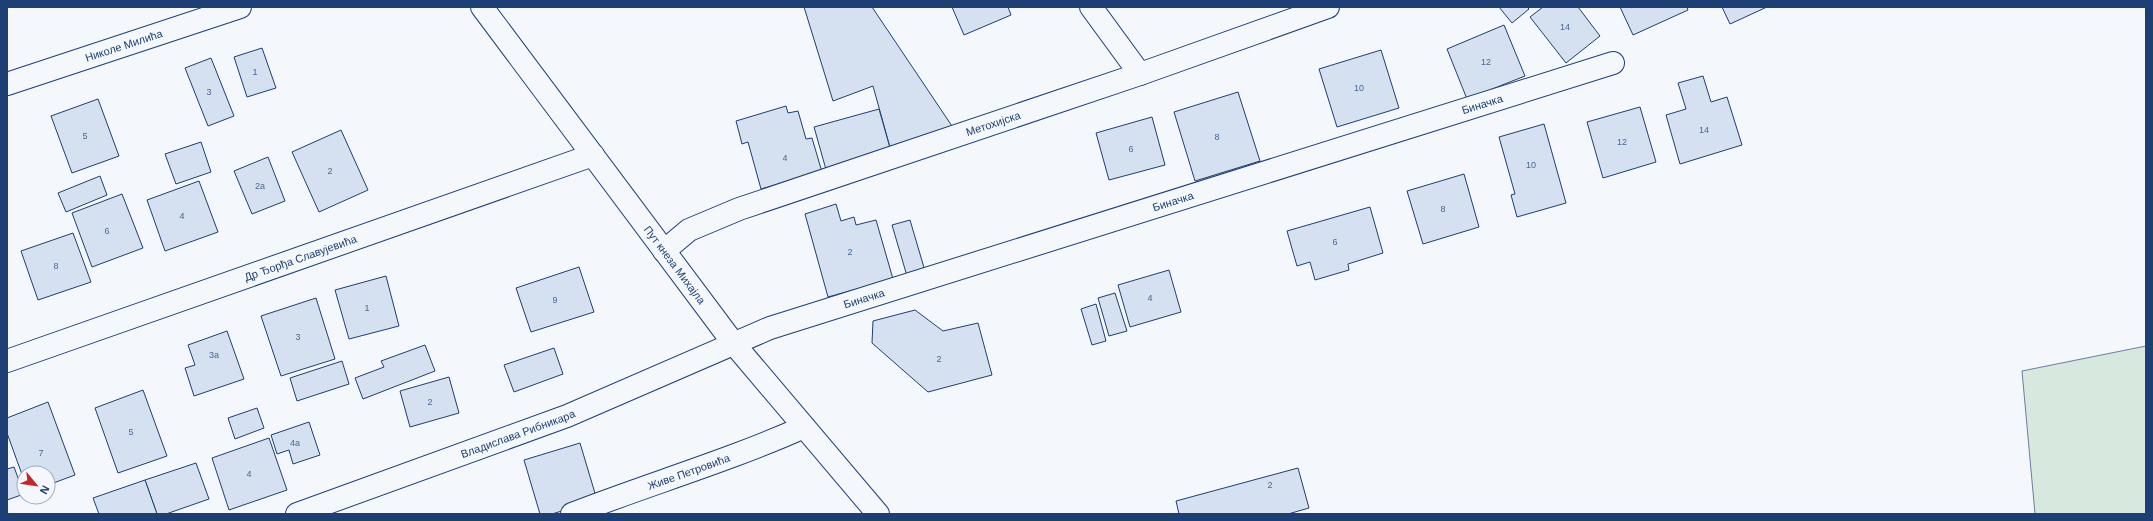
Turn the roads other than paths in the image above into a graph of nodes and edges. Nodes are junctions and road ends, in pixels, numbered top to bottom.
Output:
1 (240, 7) edge
2 (482, 7) edge
3 (1091, 7) edge
4 (1328, 7) edge
5 (1613, 63) dead end
6 (1140, 74) junction
7 (7, 84) edge
8 (593, 155) junction
9 (664, 251) junction
10 (734, 344) junction
11 (7, 361) edge
12 (804, 427) junction
13 (298, 514) edge
14 (572, 514) edge
15 (878, 514) edge

1 - 7 street, Николе Милића
2 - 8 street, Пут кнеза Михајла
3 - 6 street
4 - 6 street, Метохијска
5 - 10 street, Биначка
6 - 9 street, Метохијска
8 - 9 street, Пут кнеза Михајла
8 - 11 street, Др Ђорђа Славујевића
9 - 10 street, Пут кнеза Михајла
10 - 12 street, Пут кнеза Михајла
10 - 13 street, Владислава Рибникара
12 - 14 street, Живе Петровића
12 - 15 street, Пут кнеза Михајла

